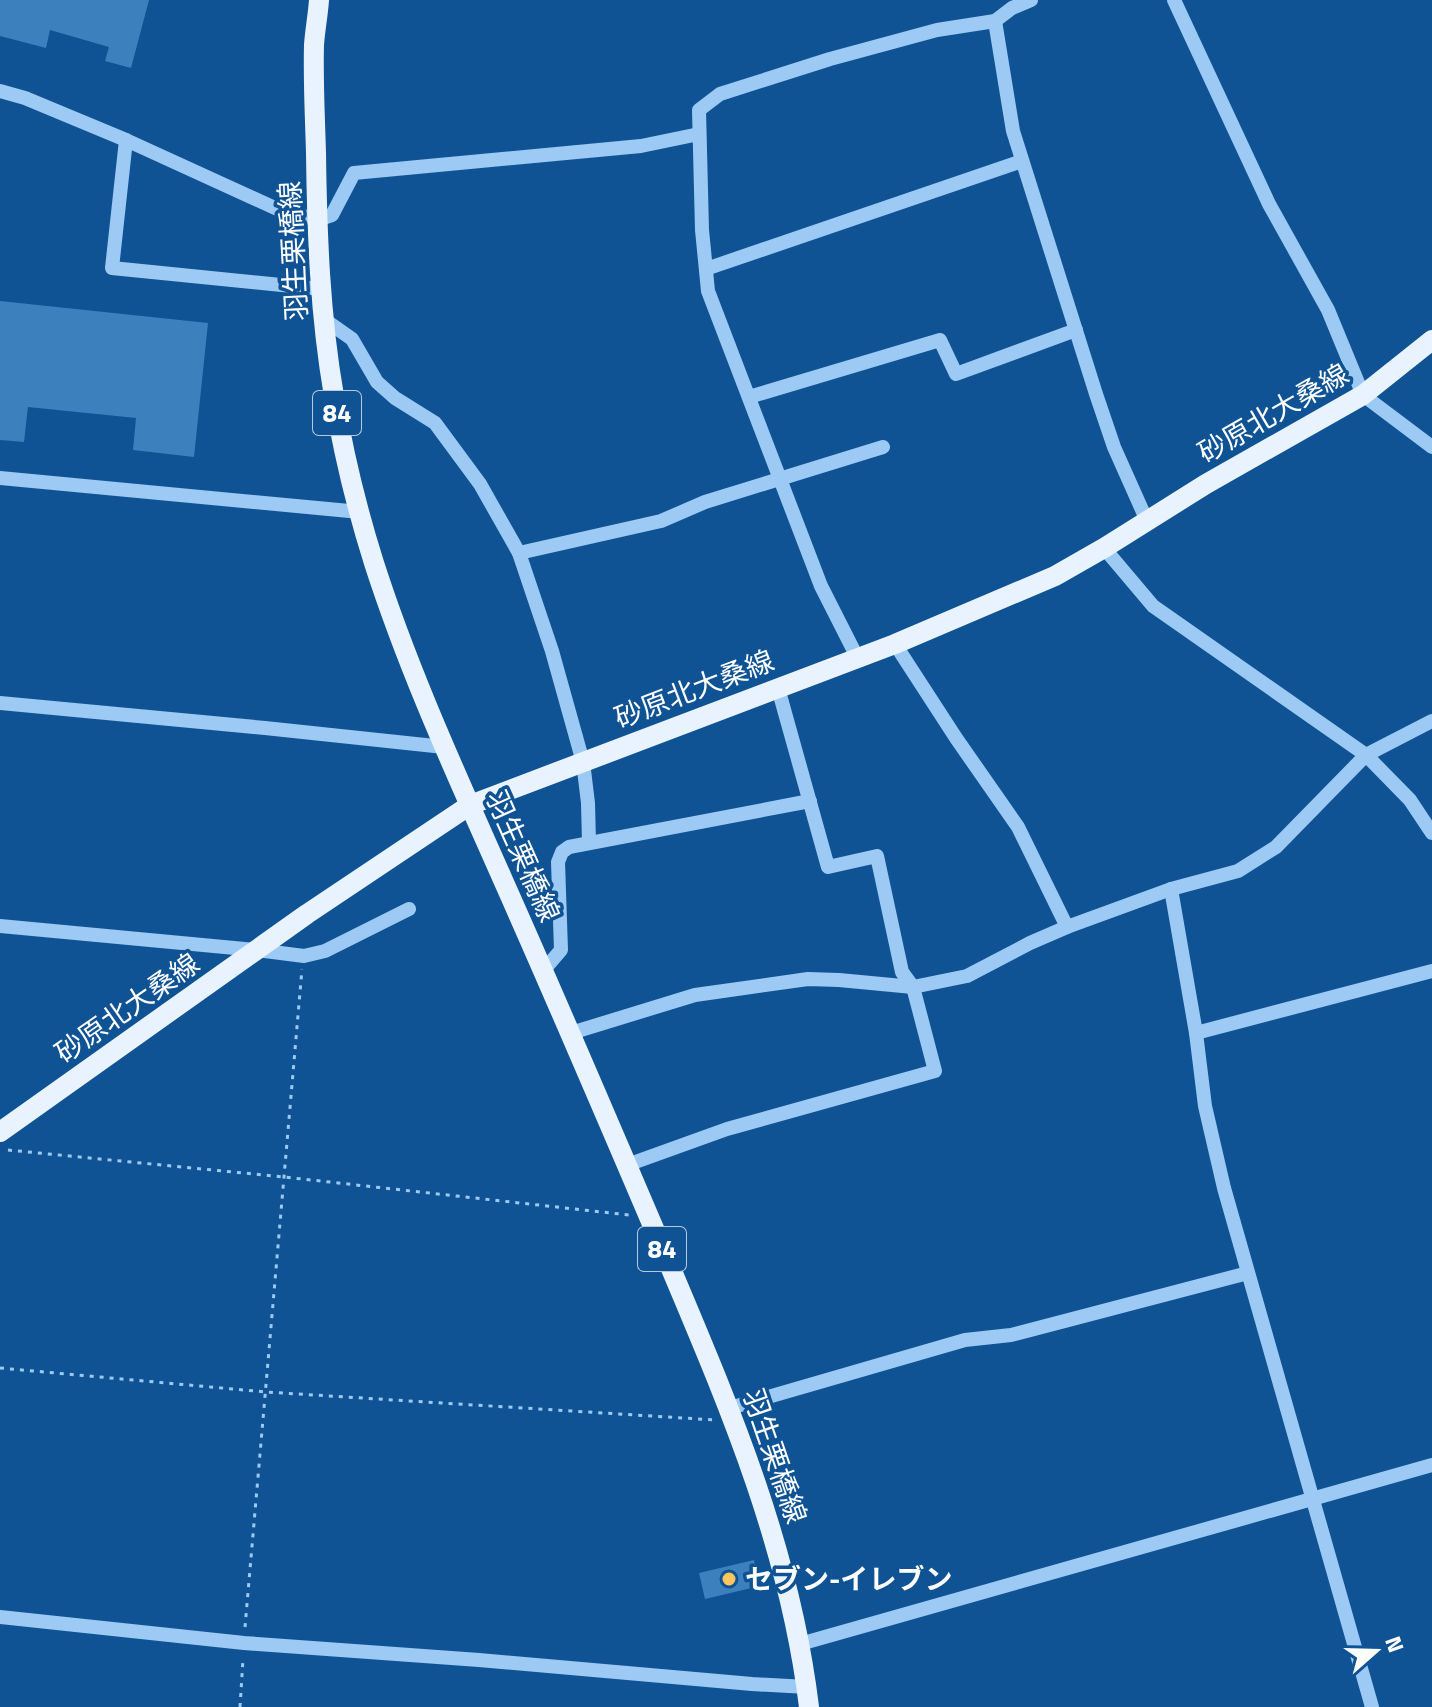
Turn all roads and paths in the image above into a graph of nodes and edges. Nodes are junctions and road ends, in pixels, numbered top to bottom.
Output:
1 (319, 0) edge
2 (1031, 0) edge
3 (1174, 0) edge
4 (995, 21) junction
5 (0, 91) edge
6 (699, 134) junction
7 (126, 140) junction
8 (1022, 161) junction
9 (317, 220) junction
10 (706, 269) junction
11 (321, 289) junction
12 (325, 320) junction
13 (1076, 330) junction
14 (1432, 340) edge
15 (1363, 395) junction
16 (749, 397) junction
17 (883, 447) dead end
18 (1432, 447) edge
19 (0, 478) edge
20 (780, 480) junction
21 (360, 512) junction
22 (1147, 521) junction
23 (1104, 548) junction
24 (519, 553) junction
25 (895, 644) junction
26 (857, 657) junction
27 (778, 688) junction
28 (0, 703) edge
29 (1432, 721) edge
30 (444, 747) junction
31 (1366, 755) junction
32 (583, 762) junction
33 (810, 801) junction
34 (470, 805) junction
35 (1432, 833) edge
36 (589, 843) junction
37 (1171, 889) junction
38 (409, 909) dead end
39 (0, 926) edge
40 (1067, 927) junction
41 (257, 950) junction
42 (304, 956) junction
43 (543, 971) junction
44 (1432, 971) edge
45 (913, 987) junction
46 (571, 1033) junction
47 (1196, 1033) junction
48 (0, 1132) edge
49 (0, 1149) edge
50 (627, 1165) junction
51 (284, 1177) junction
52 (649, 1217) junction
53 (1248, 1273) junction
54 (0, 1368) edge
55 (266, 1392) junction
56 (732, 1415) junction
57 (1432, 1465) edge
58 (1313, 1499) junction
59 (0, 1617) edge
60 (244, 1643) junction
61 (800, 1644) junction
62 (808, 1697) edge
63 (240, 1707) edge
64 (1372, 1707) edge

1 - 9 main road, 羽生栗橋線 / 84
2 - 4 street
3 - 15 street
4 - 6 street
4 - 8 street
5 - 7 street
6 - 9 street
6 - 10 street
7 - 9 street
7 - 11 street
8 - 10 street
8 - 13 street
9 - 11 main road, 羽生栗橋線 / 84
10 - 16 street
11 - 12 main road, 羽生栗橋線 / 84
12 - 21 main road, 羽生栗橋線 / 84
12 - 24 street
13 - 16 street
13 - 22 street
14 - 15 main road, 砂原北大桑線
15 - 18 street
15 - 22 main road, 砂原北大桑線
16 - 20 street
17 - 20 street
19 - 21 street
20 - 24 street
20 - 26 street
21 - 30 main road, 羽生栗橋線 / 84
22 - 23 main road, 砂原北大桑線
23 - 25 main road, 砂原北大桑線
23 - 31 street
24 - 32 street
25 - 26 main road, 砂原北大桑線
25 - 40 street
26 - 27 main road, 砂原北大桑線
27 - 32 main road, 砂原北大桑線
27 - 33 street
28 - 30 street
29 - 31 street
30 - 34 main road, 羽生栗橋線 / 84
31 - 35 street
31 - 37 street
32 - 34 main road, 砂原北大桑線
32 - 36 street
33 - 36 street
33 - 45 street
34 - 41 main road, 砂原北大桑線
34 - 43 main road, 羽生栗橋線 / 84
36 - 43 street
37 - 40 street
37 - 47 street
38 - 42 street
39 - 41 street
40 - 45 street
41 - 42 street
41 - 48 main road, 砂原北大桑線
42 - 51 path
43 - 46 main road, 羽生栗橋線 / 84
44 - 47 street
45 - 46 street
45 - 50 street
46 - 50 main road, 羽生栗橋線 / 84
47 - 53 street
49 - 51 path
50 - 52 main road, 羽生栗橋線 / 84
51 - 52 path
51 - 55 path
52 - 56 main road, 羽生栗橋線 / 84
53 - 56 street
53 - 58 street
54 - 55 path
55 - 56 path
55 - 60 path
56 - 61 main road, 羽生栗橋線 / 84
57 - 58 street
58 - 61 street
58 - 64 street
59 - 60 street
60 - 62 street
60 - 63 path
61 - 62 main road, 羽生栗橋線 / 84

